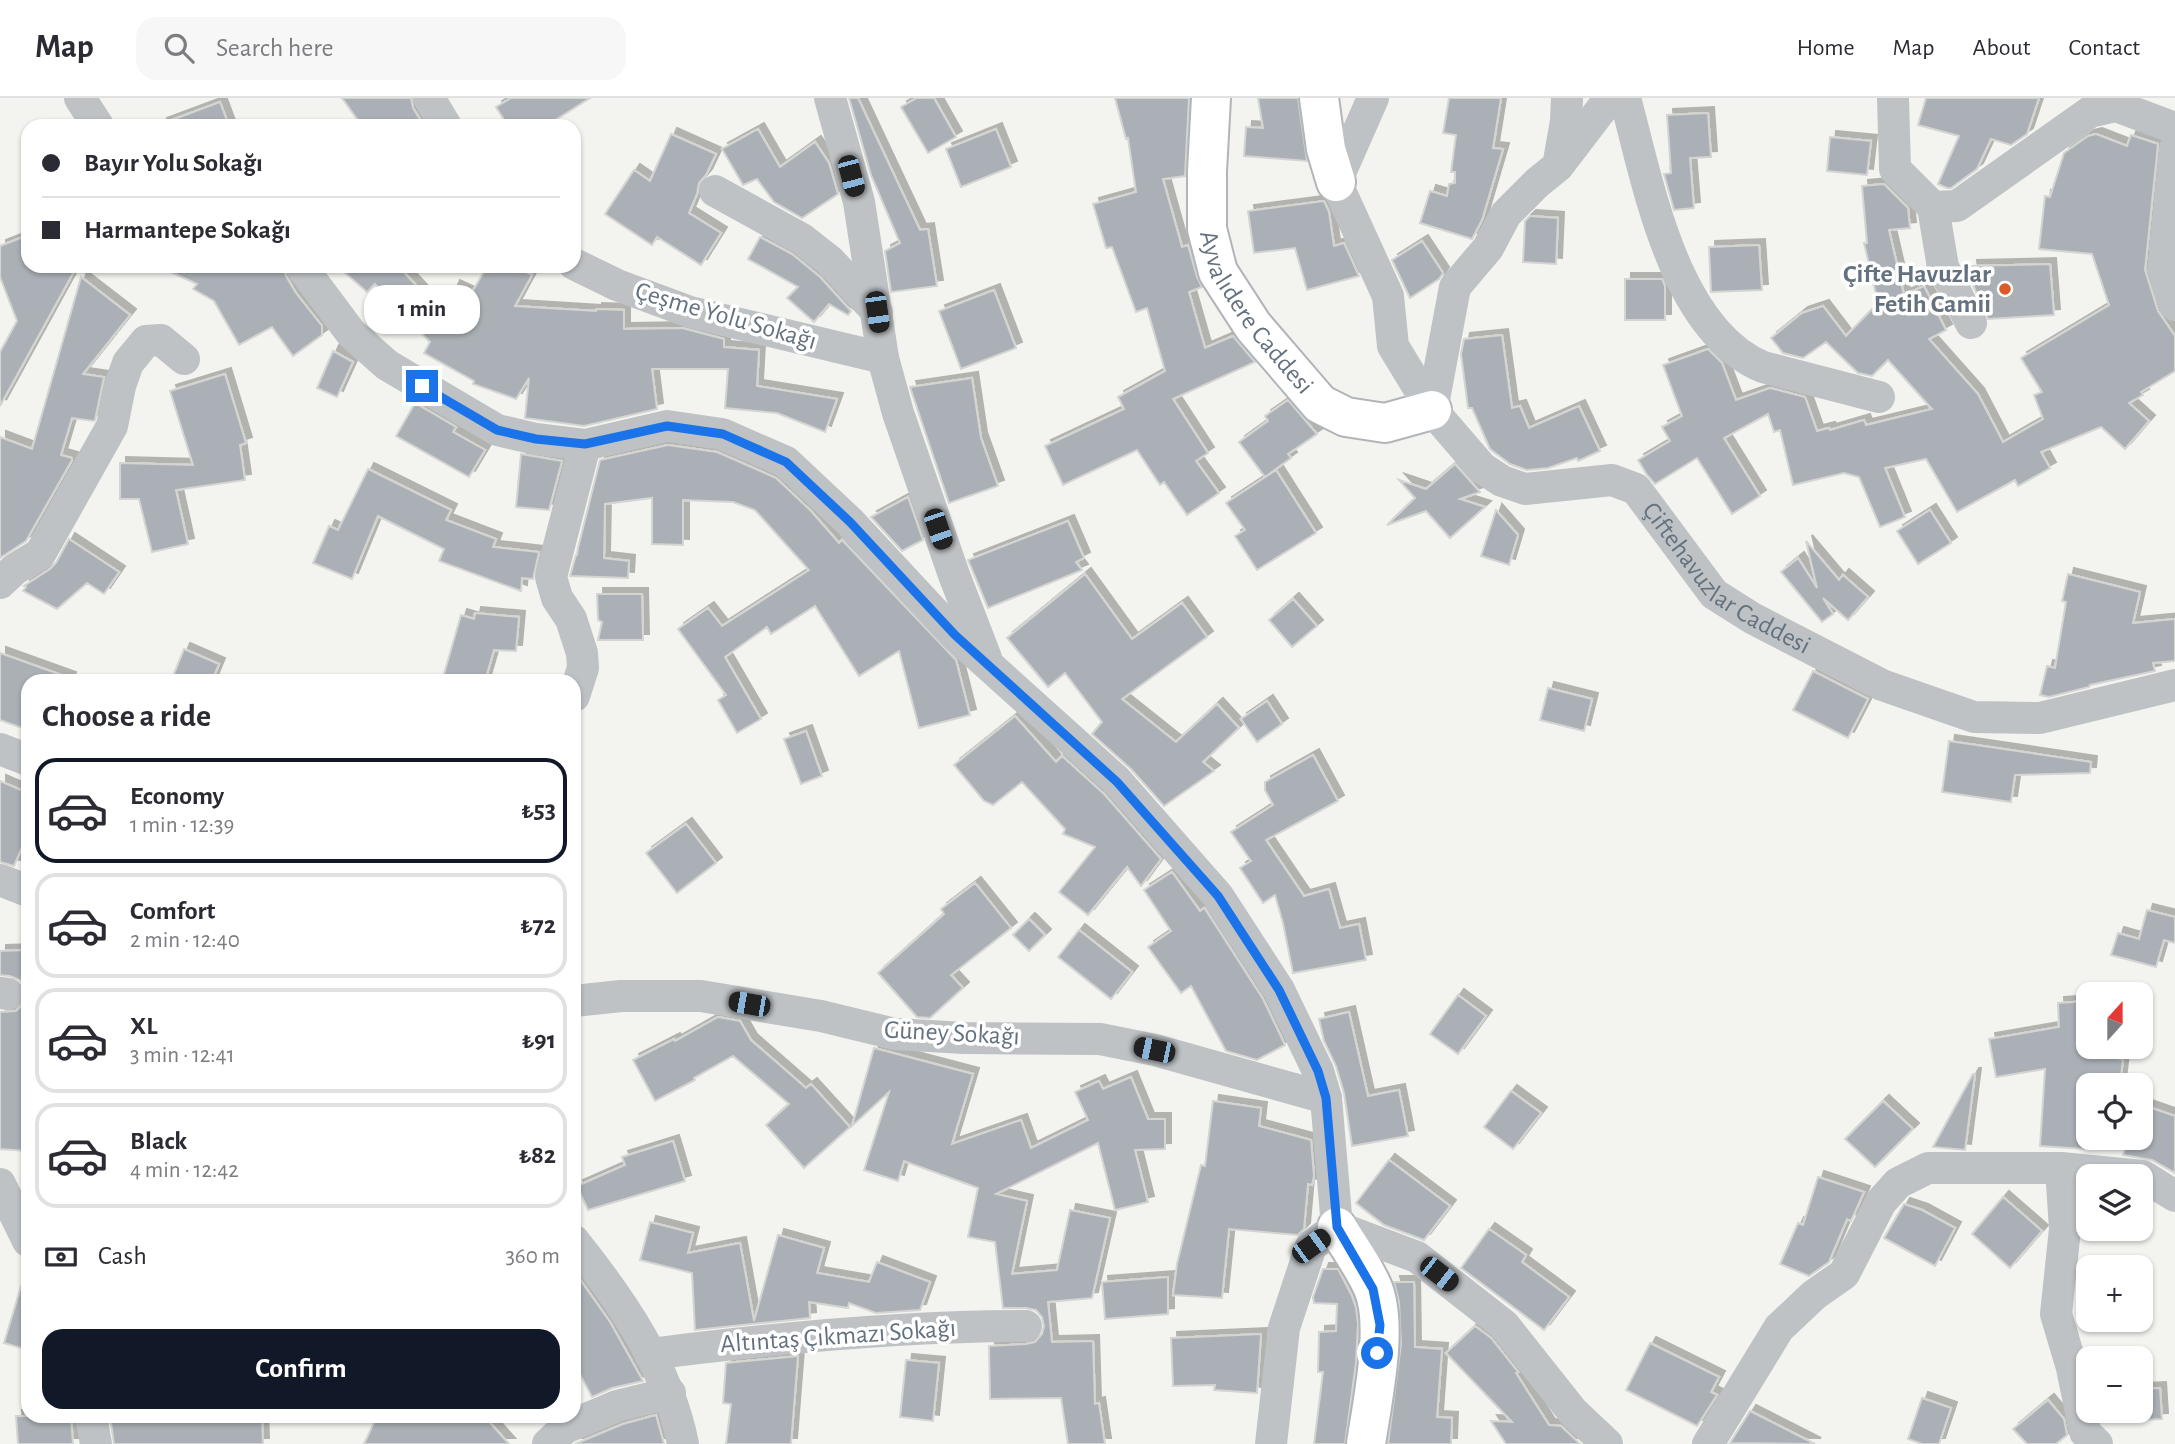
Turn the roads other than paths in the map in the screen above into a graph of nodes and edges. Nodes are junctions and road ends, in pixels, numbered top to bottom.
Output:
1 (80, 98) edge
2 (429, 98) edge
3 (830, 98) edge
4 (1211, 98) edge
5 (1319, 98) edge
6 (1373, 98) edge
7 (1567, 98) edge
8 (1610, 98) edge
9 (1625, 98) edge
10 (1893, 98) edge
11 (94, 119) edge
12 (442, 119) edge
13 (2175, 128) edge
14 (2175, 149) edge
15 (1558, 166) junction
16 (1336, 182) junction
17 (715, 191) dead end
18 (1933, 206) junction
19 (581, 267) edge
20 (306, 273) edge
21 (2175, 305) edge
22 (877, 312) junction
23 (1971, 323) dead end
24 (883, 358) junction
25 (184, 359) dead end
26 (1878, 397) dead end
27 (1432, 410) junction
28 (585, 444) junction
29 (0, 583) edge
30 (988, 664) junction
31 (581, 674) edge
32 (2175, 685) edge
33 (0, 749) edge
34 (21, 757) edge
35 (0, 880) edge
36 (21, 888) edge
37 (581, 1000) edge
38 (1326, 1098) junction
39 (2061, 1168) junction
40 (0, 1184) edge
41 (2175, 1196) edge
42 (21, 1227) edge
43 (1337, 1227) junction
44 (581, 1251) edge
45 (1026, 1326) dead end
46 (650, 1354) junction
47 (670, 1393) junction
48 (581, 1421) edge
49 (92, 1423) edge
50 (577, 1423) edge
51 (96, 1444) edge
52 (548, 1444) edge
53 (683, 1444) edge
54 (1271, 1444) edge
55 (1366, 1444) edge
56 (1606, 1444) edge
57 (1708, 1444) edge
58 (2097, 1444) edge

1 - 11 street
2 - 12 street
3 - 22 street
4 - 27 street, Ayvalıdere Caddesi
5 - 16 street, Çiftehavuzlar Caddesi
6 - 16 street
7 - 15 street
8 - 15 street
9 - 26 street
10 - 18 street
13 - 18 street
14 - 21 street
15 - 27 street
16 - 27 street, Çiftehavuzlar Caddesi
17 - 22 street
18 - 23 street
19 - 24 street, Çeşme Yolu Sokağı
20 - 28 street
22 - 24 street
24 - 30 street
25 - 29 street
27 - 32 street, Çiftehavuzlar Caddesi
28 - 30 street
28 - 31 street
30 - 38 street
33 - 34 street
35 - 36 street
37 - 38 street, Güney Sokağı
38 - 43 street
39 - 41 street
39 - 57 street
39 - 58 street
40 - 42 street
43 - 54 street
43 - 55 street
43 - 56 street
44 - 46 street
45 - 46 street, Altıntaş Çıkmazı Sokağı
46 - 47 street
47 - 48 street
47 - 53 street
49 - 51 street
50 - 52 street

